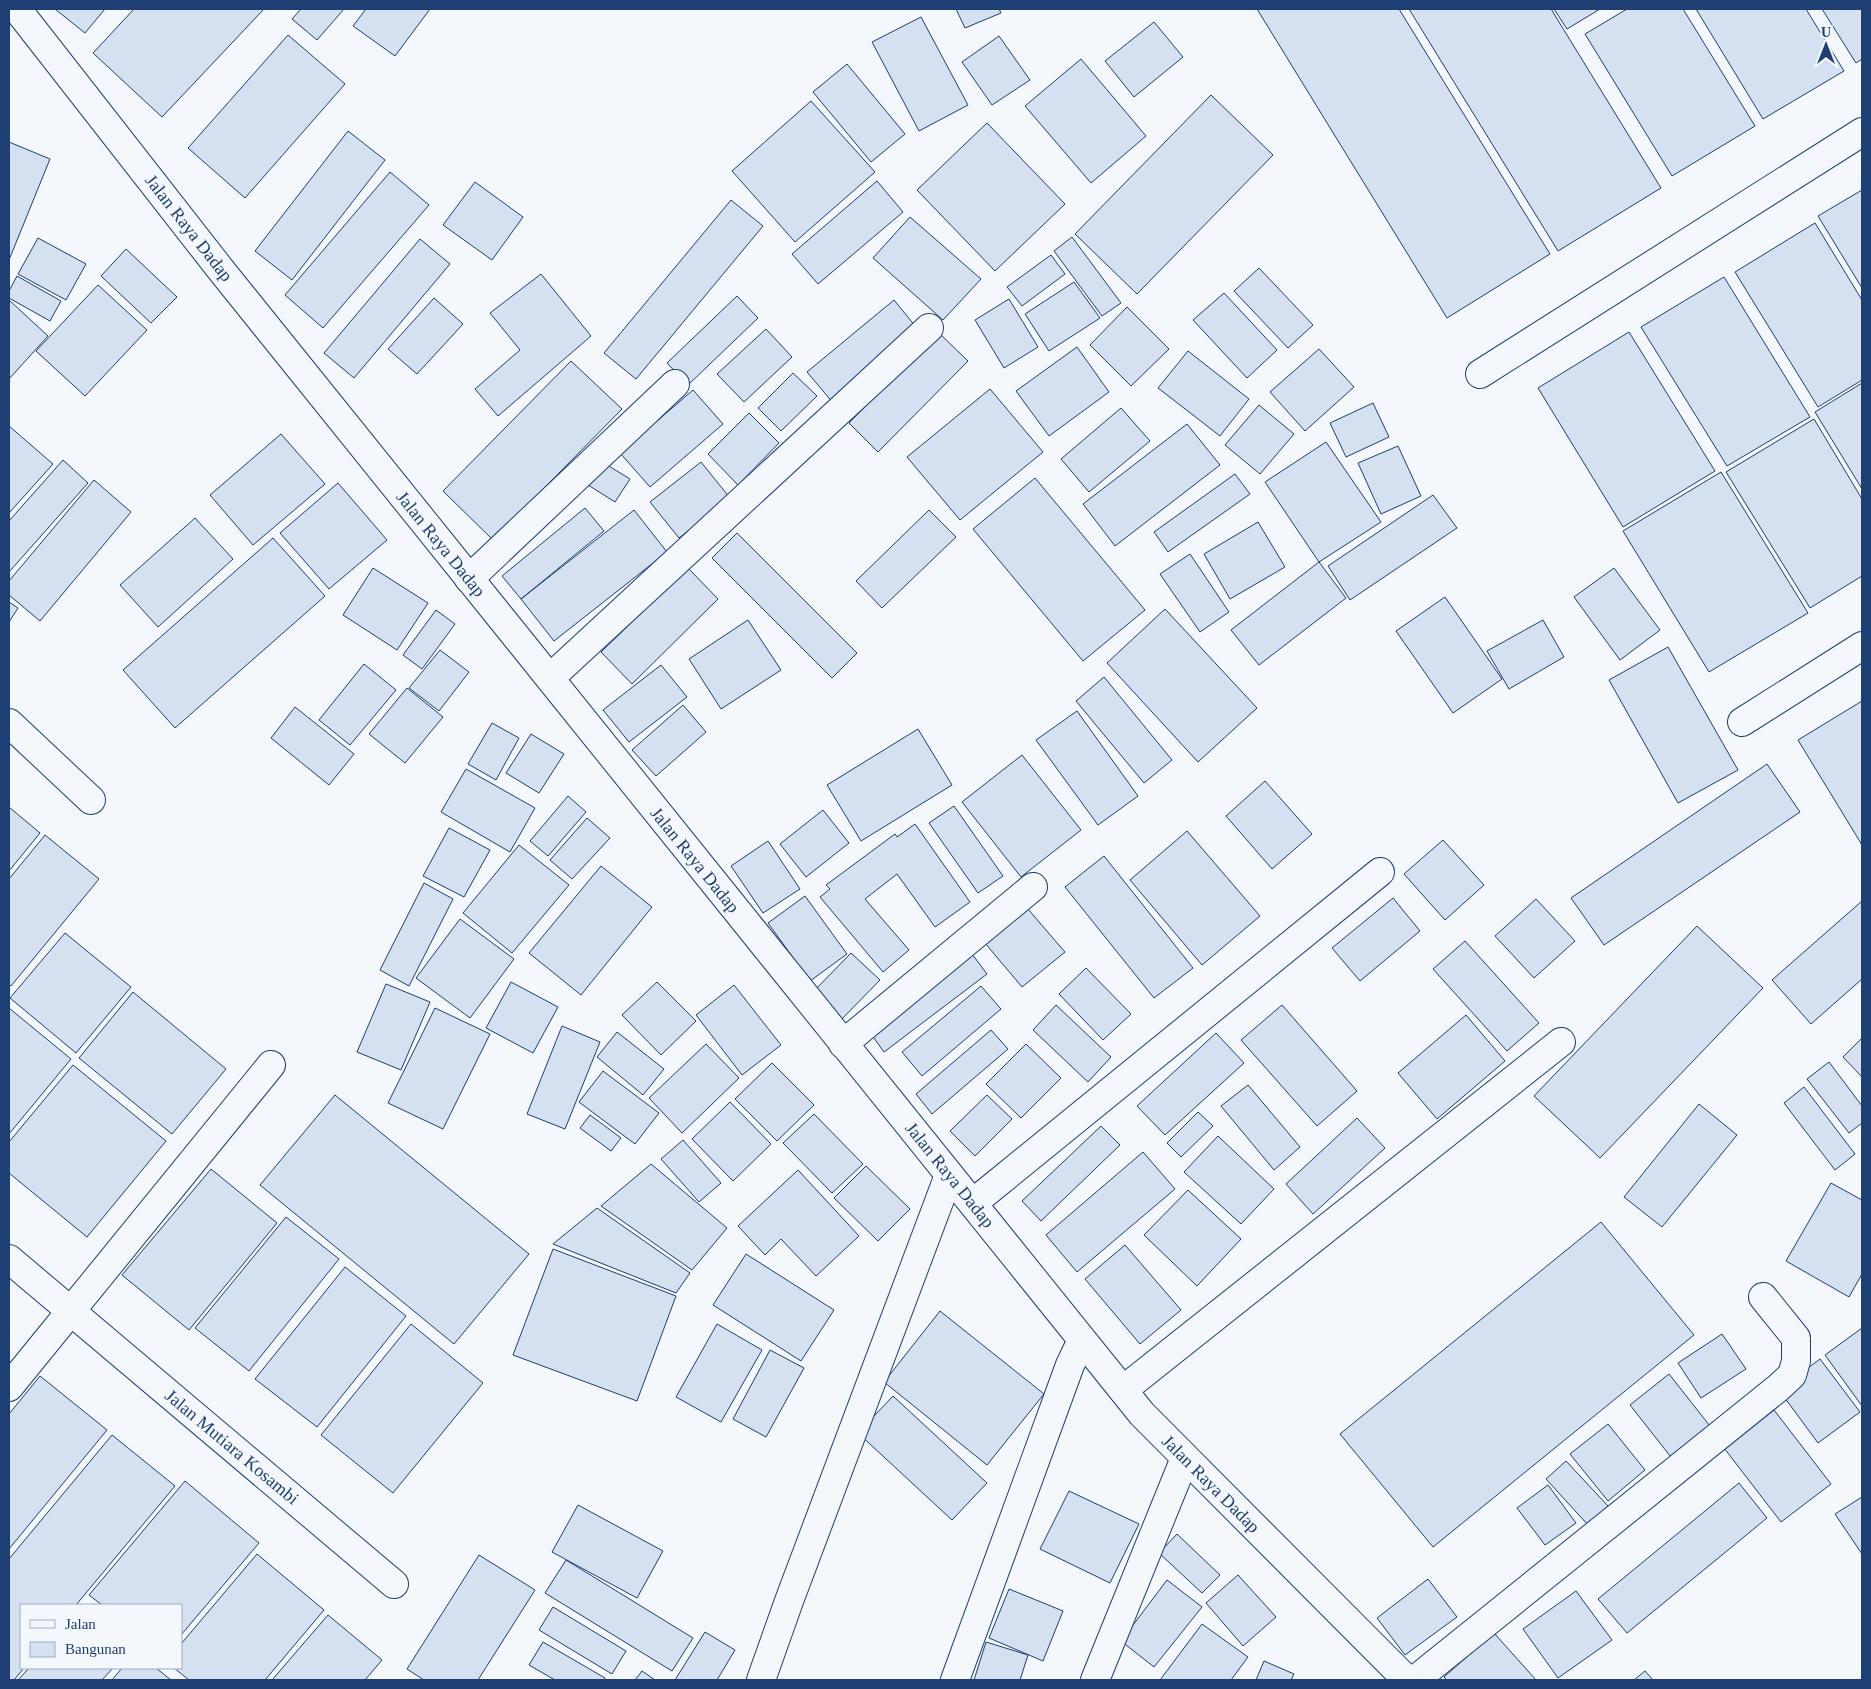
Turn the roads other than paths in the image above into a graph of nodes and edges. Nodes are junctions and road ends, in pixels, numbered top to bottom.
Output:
1 (17, 9) edge
2 (1862, 132) edge
3 (929, 328) dead end
4 (1480, 374) dead end
5 (674, 384) dead end
6 (469, 579) junction
7 (1862, 646) edge
8 (550, 678) junction
9 (1742, 722) dead end
10 (9, 723) edge
11 (91, 800) dead end
12 (1380, 872) dead end
13 (1033, 887) dead end
14 (1562, 1042) dead end
15 (844, 1044) junction
16 (271, 1065) dead end
17 (949, 1175) junction
18 (973, 1202) junction
19 (9, 1259) edge
20 (1763, 1298) dead end
21 (71, 1311) junction
22 (1082, 1340) junction
23 (9, 1387) edge
24 (1123, 1390) junction
25 (1185, 1458) junction
26 (394, 1584) dead end
27 (761, 1680) edge
28 (955, 1680) edge
29 (1095, 1680) edge
30 (1408, 1680) edge
31 (1415, 1680) edge

1 - 6 street, Jalan Raya Dadap
2 - 4 street
3 - 8 street
5 - 6 street
6 - 8 street, Jalan Raya Dadap
7 - 9 street
8 - 15 street, Jalan Raya Dadap
10 - 11 street
12 - 18 street
13 - 15 street
14 - 24 street
15 - 17 street, Jalan Raya Dadap
16 - 21 street
17 - 18 street, Jalan Raya Dadap
17 - 27 street
18 - 22 street, Jalan Raya Dadap
19 - 21 street, Jalan Mutiara Kosambi
20 - 31 street
21 - 23 street
21 - 26 street, Jalan Mutiara Kosambi
22 - 24 street, Jalan Raya Dadap
22 - 28 street
24 - 25 street, Jalan Raya Dadap
25 - 29 street
25 - 30 street, Jalan Raya Dadap

